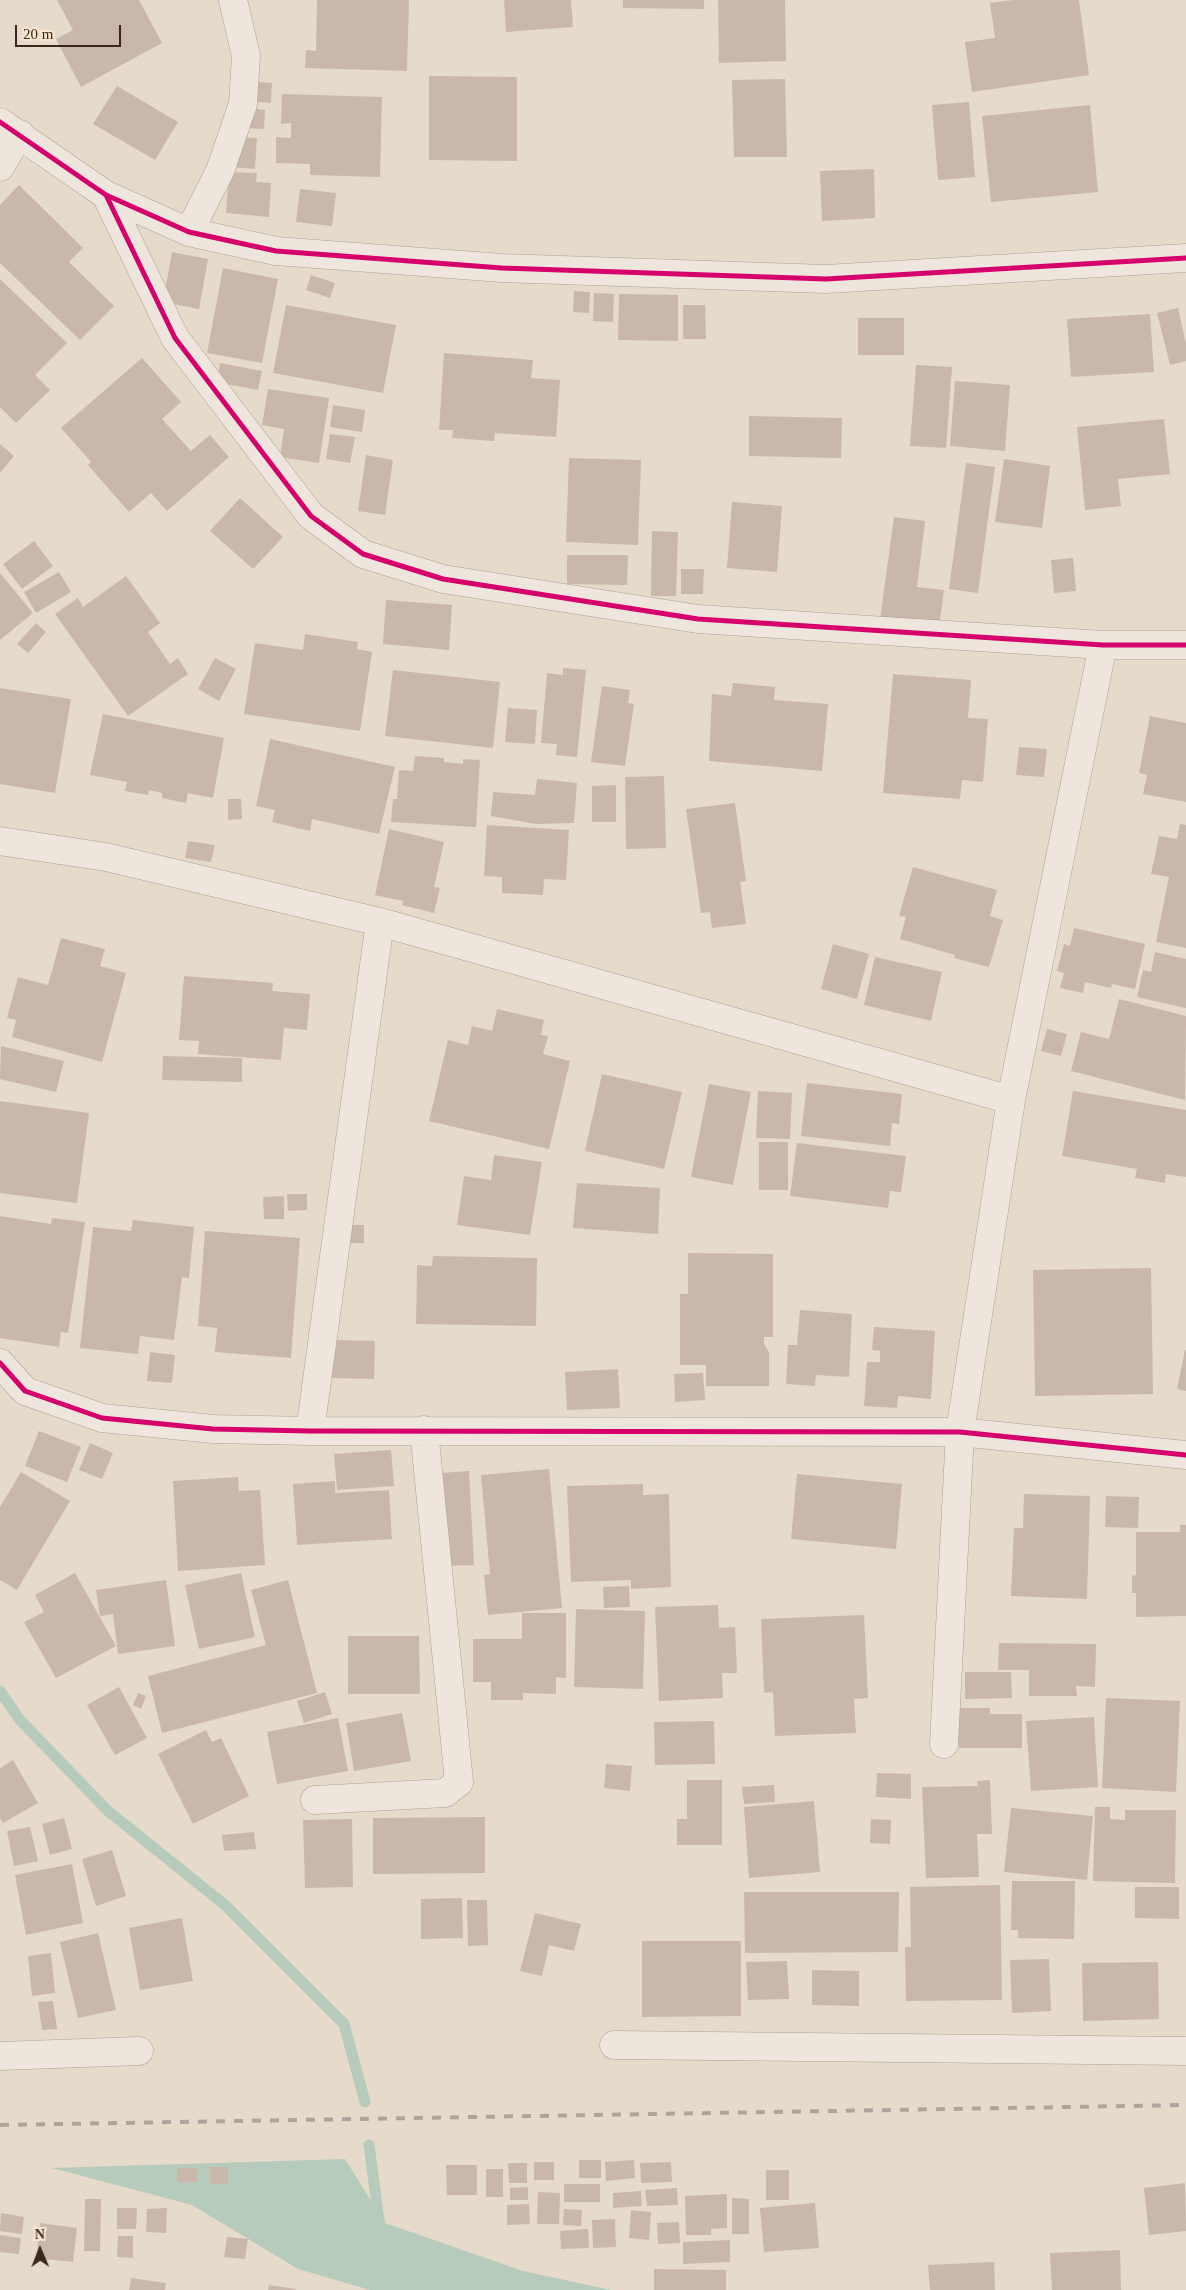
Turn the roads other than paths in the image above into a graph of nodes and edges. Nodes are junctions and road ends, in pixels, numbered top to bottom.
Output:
1 (234, 0) edge
2 (10, 128) edge
3 (0, 167) edge
4 (106, 195) junction
5 (189, 232) junction
6 (1186, 258) edge
7 (1186, 644) edge
8 (1103, 645) junction
9 (0, 841) edge
10 (380, 922) junction
11 (1012, 1100) junction
12 (0, 1363) edge
13 (424, 1430) junction
14 (310, 1431) junction
15 (960, 1432) junction
16 (1186, 1455) edge
17 (944, 1744) dead end
18 (316, 1800) dead end
19 (614, 2045) dead end
20 (1186, 2050) edge
21 (139, 2051) dead end
22 (0, 2056) edge

1 - 5 street
2 - 3 street
2 - 4 street
4 - 5 street
4 - 8 street
5 - 6 street
7 - 8 street
8 - 11 street
9 - 10 street
10 - 11 street
10 - 14 street
11 - 15 street
12 - 14 street
13 - 14 street
13 - 15 street
13 - 18 street
15 - 16 street
15 - 17 street
19 - 20 street
21 - 22 street

